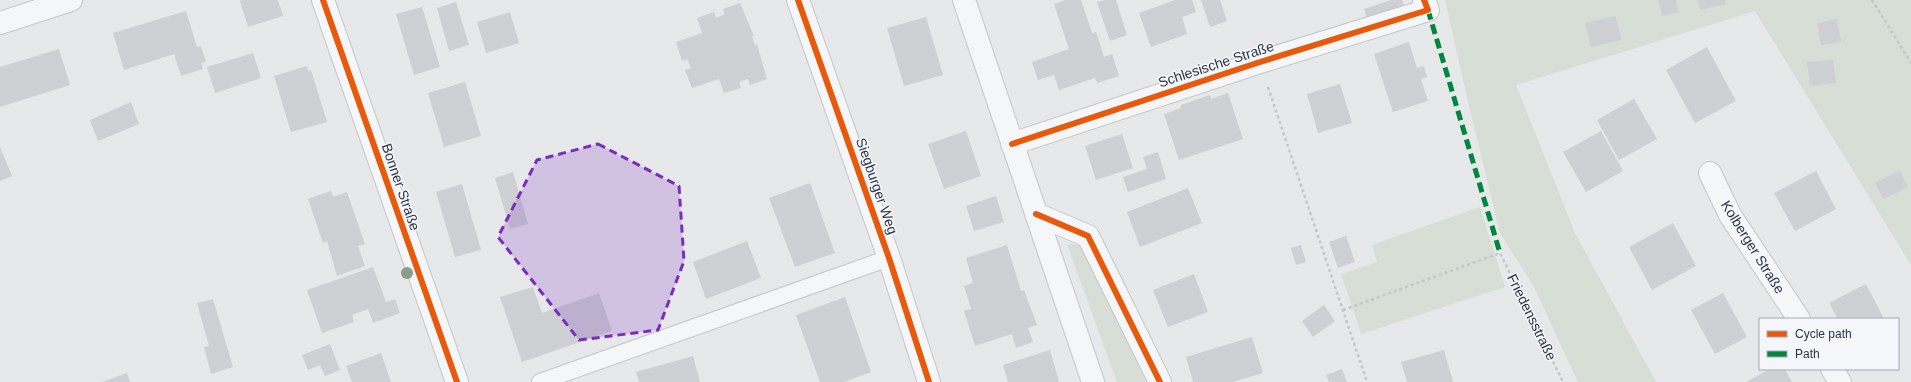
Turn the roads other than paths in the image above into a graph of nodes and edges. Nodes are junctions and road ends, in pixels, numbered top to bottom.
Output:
1 (71, 0) edge
2 (322, 0) edge
3 (798, 0) edge
4 (964, 0) edge
5 (1426, 5) edge
6 (0, 23) edge
7 (1012, 144) junction
8 (1710, 173) dead end
9 (1036, 214) junction
10 (890, 258) junction
11 (1798, 318) edge
12 (1833, 370) edge
13 (457, 382) edge
14 (540, 382) edge
15 (929, 382) edge
16 (1093, 382) edge
17 (1160, 382) edge
18 (1840, 382) edge

1 - 6 street
2 - 13 street, Bonner Straße
3 - 10 street, Siegburger Weg
4 - 7 street
5 - 7 street, Schlesische Straße
7 - 9 street
8 - 11 street, Kolberger Straße
9 - 16 street
9 - 17 street
10 - 14 lane
10 - 15 street, Siegburger Weg
12 - 18 street

